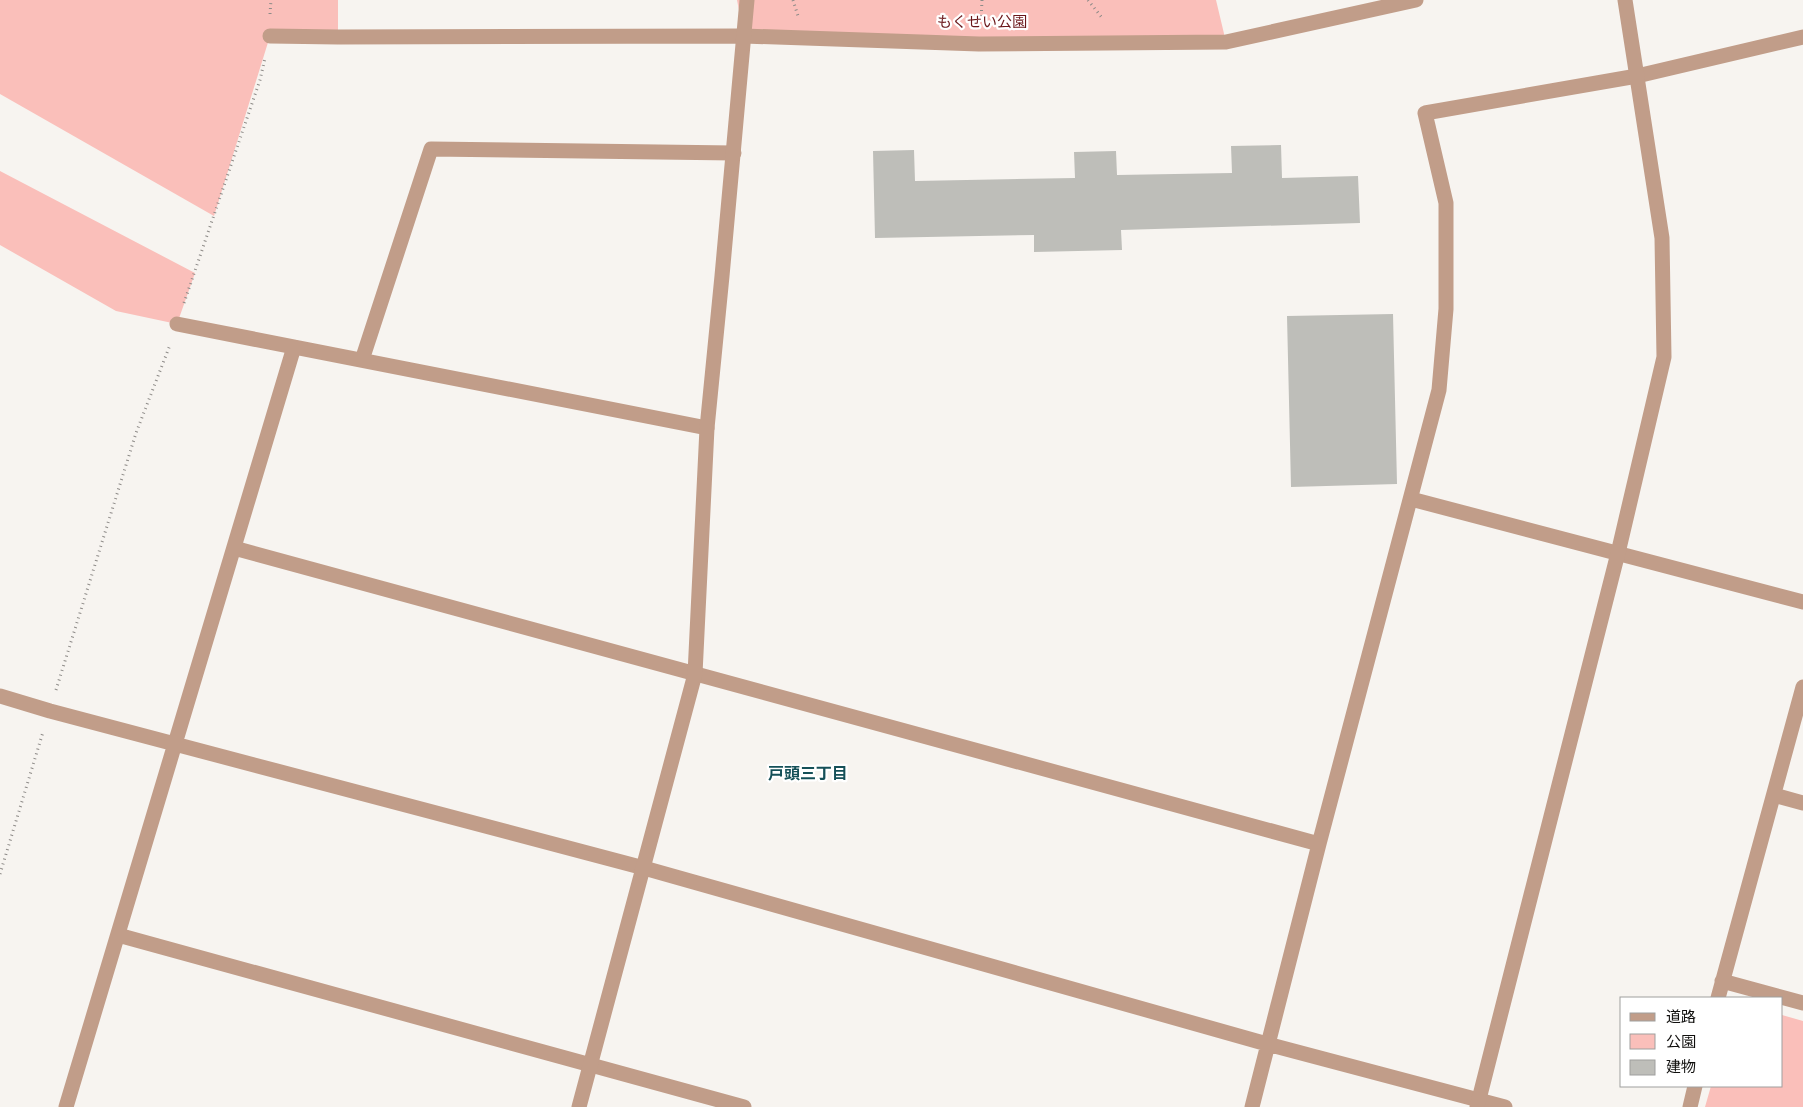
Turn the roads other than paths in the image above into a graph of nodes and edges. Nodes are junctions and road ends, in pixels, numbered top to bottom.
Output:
1 (747, 0) edge
2 (1625, 0) edge
3 (1406, 1) edge
4 (270, 36) road end
5 (744, 36) junction
6 (1803, 37) edge
7 (1637, 76) junction
8 (734, 153) junction
9 (177, 324) road end
10 (294, 347) junction
11 (362, 360) junction
12 (707, 428) junction
13 (1410, 499) junction
14 (234, 548) junction
15 (1618, 553) junction
16 (1803, 602) edge
17 (695, 674) junction
18 (1803, 687) edge
19 (0, 696) edge
20 (176, 744) junction
21 (1774, 795) junction
22 (1803, 803) edge
23 (1319, 844) junction
24 (644, 868) junction
25 (118, 935) junction
26 (1722, 981) junction
27 (1718, 997) edge
28 (1781, 997) edge
29 (1783, 998) edge
30 (1803, 1003) edge
31 (1267, 1044) junction
32 (590, 1064) junction
33 (1695, 1087) edge
34 (1478, 1104) edge
35 (66, 1107) edge
36 (580, 1107) edge
37 (744, 1107) edge
38 (1252, 1107) edge
39 (1505, 1107) edge
40 (1690, 1107) edge

1 - 5 street
2 - 7 street
3 - 5 street
4 - 5 street
5 - 8 street
6 - 7 street
7 - 13 street
7 - 15 street
8 - 11 street
8 - 12 street
9 - 10 street
10 - 11 street
10 - 14 street
11 - 12 street
12 - 17 street
13 - 15 street
13 - 23 street
14 - 17 street
14 - 20 street
15 - 16 street
15 - 34 street
17 - 23 street
17 - 24 street
18 - 21 street
19 - 20 street
20 - 24 street
20 - 25 street
21 - 22 street
21 - 26 street
23 - 31 street
24 - 31 street
24 - 32 street
25 - 32 street
25 - 35 street
26 - 27 street
26 - 28 street
29 - 30 street
31 - 34 street
31 - 38 street
32 - 36 street
32 - 37 street
33 - 40 street
34 - 39 street

